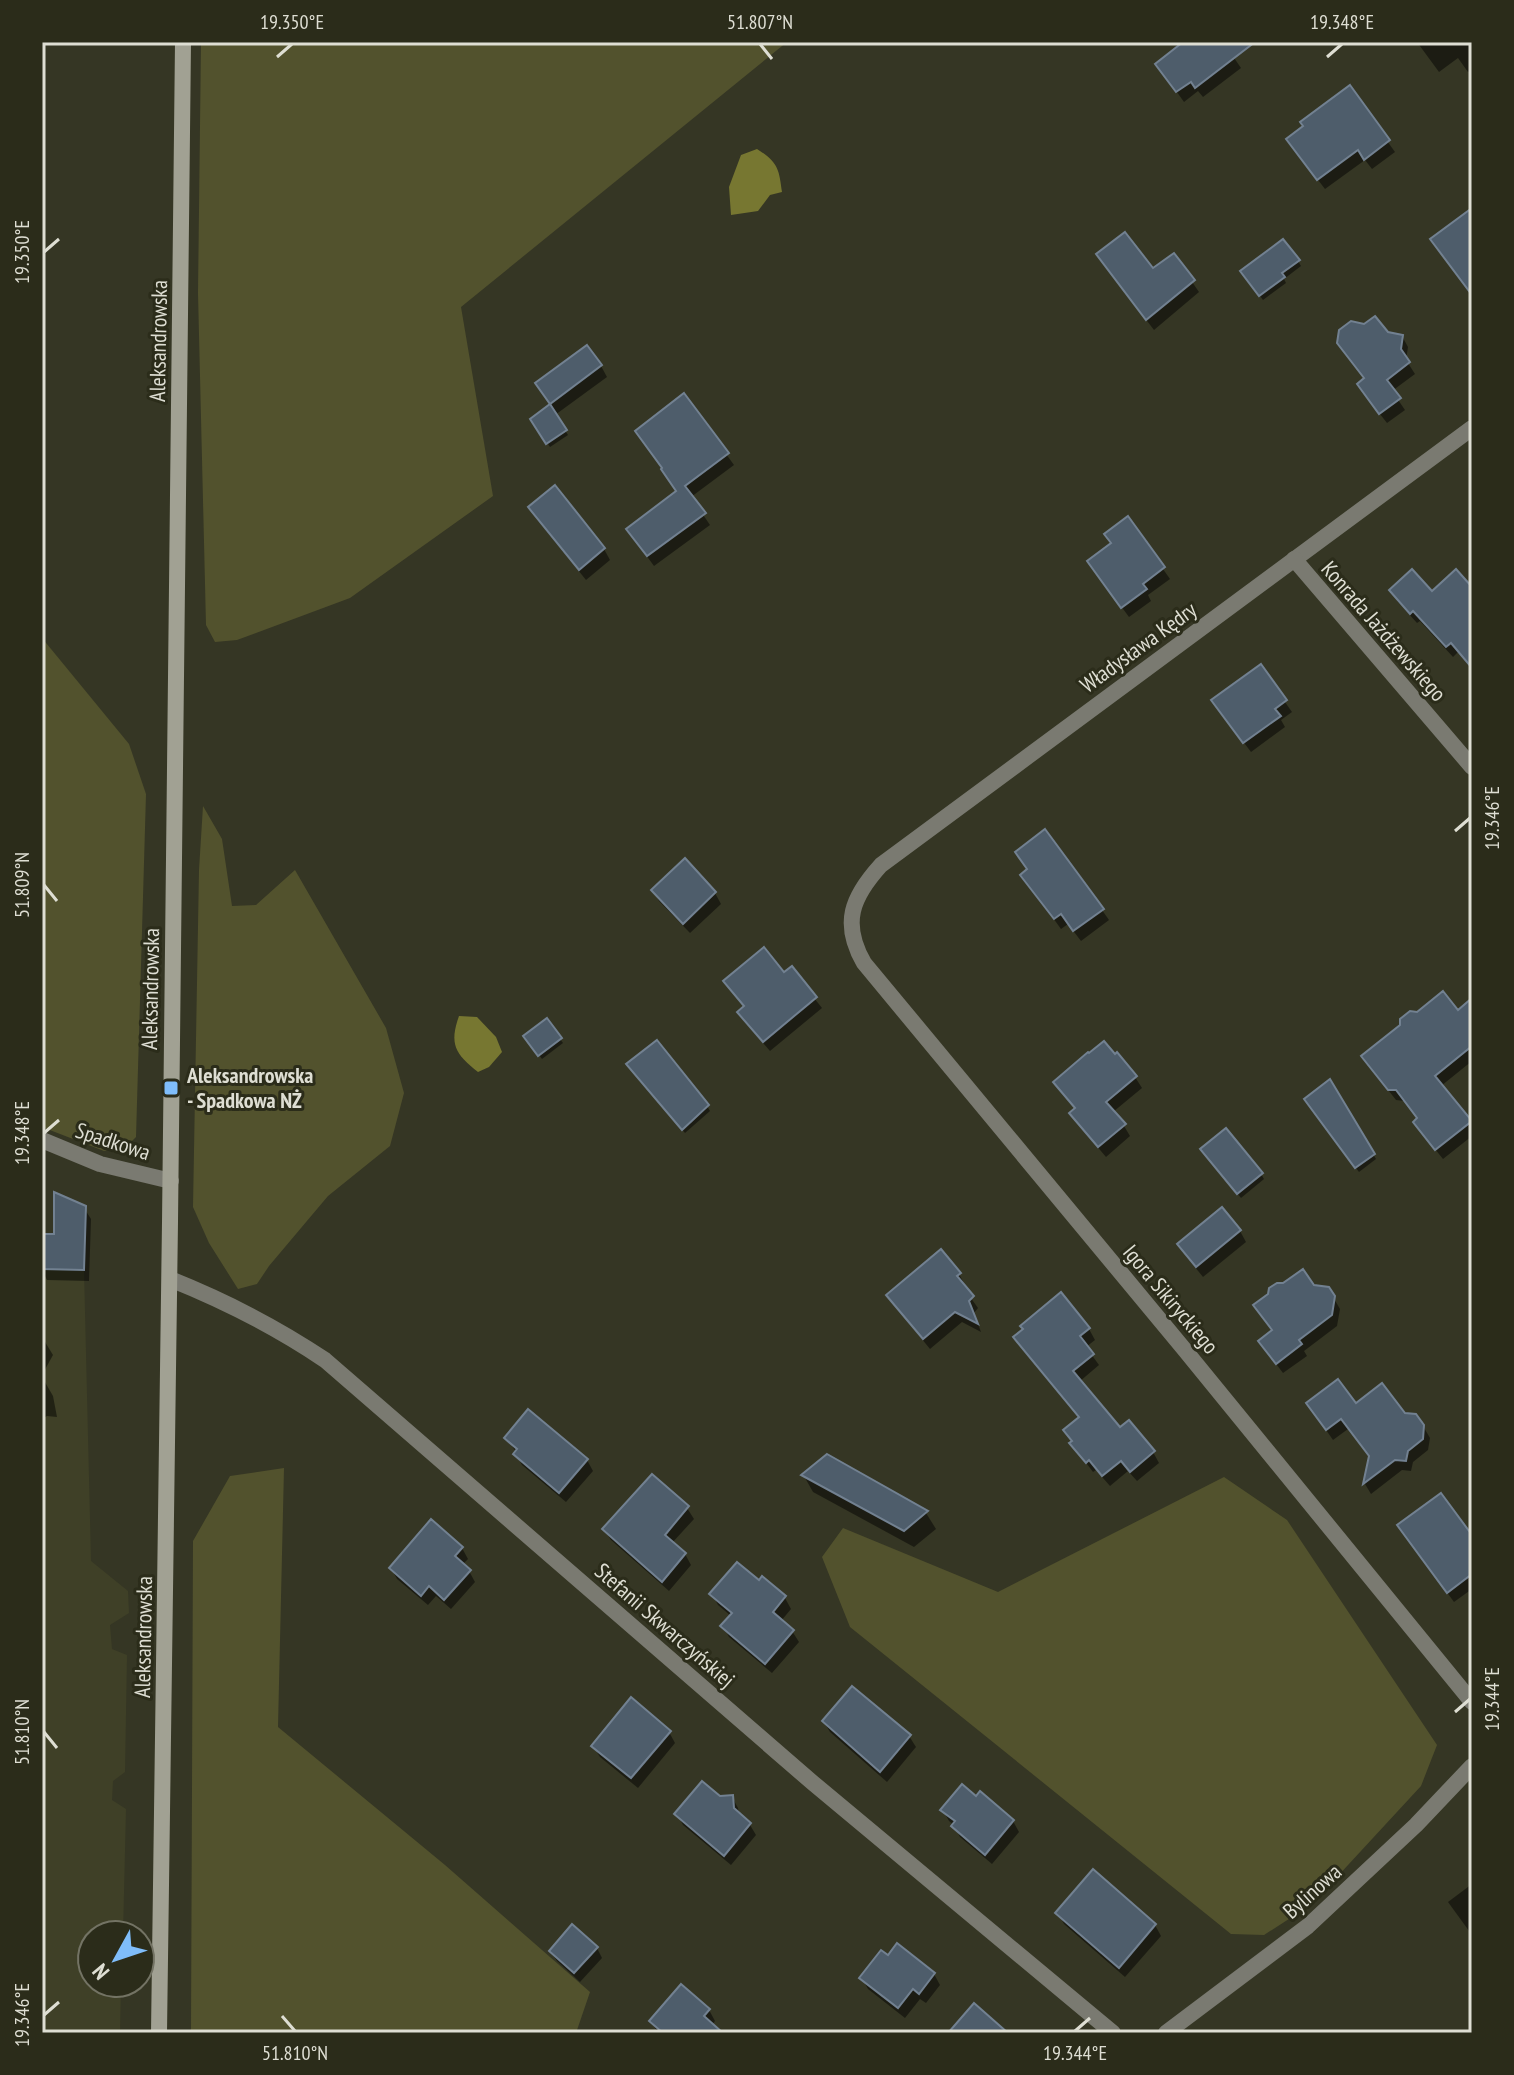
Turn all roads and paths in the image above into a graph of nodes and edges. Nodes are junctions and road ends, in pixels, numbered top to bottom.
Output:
1 (183, 42) edge
2 (1472, 428) edge
3 (1294, 559) junction
4 (1472, 767) edge
5 (850, 918) joint
6 (42, 1140) edge
7 (171, 1181) junction
8 (170, 1279) junction
9 (1472, 1702) edge
10 (1472, 1766) edge
11 (159, 2033) edge
12 (1113, 2033) edge
13 (1166, 2033) edge

1 - 7 main road, Aleksandrowska
2 - 3 street, Władysława Kędry
3 - 4 street, Konrada Jażdżewskiego
3 - 5 street, Władysława Kędry
5 - 9 street, Igora Sikiryckiego
6 - 7 street, Spadkowa
7 - 8 main road, Aleksandrowska
8 - 11 main road, Aleksandrowska
8 - 12 street, Stefanii Skwarczyńskiej
10 - 13 street, Bylinowa

